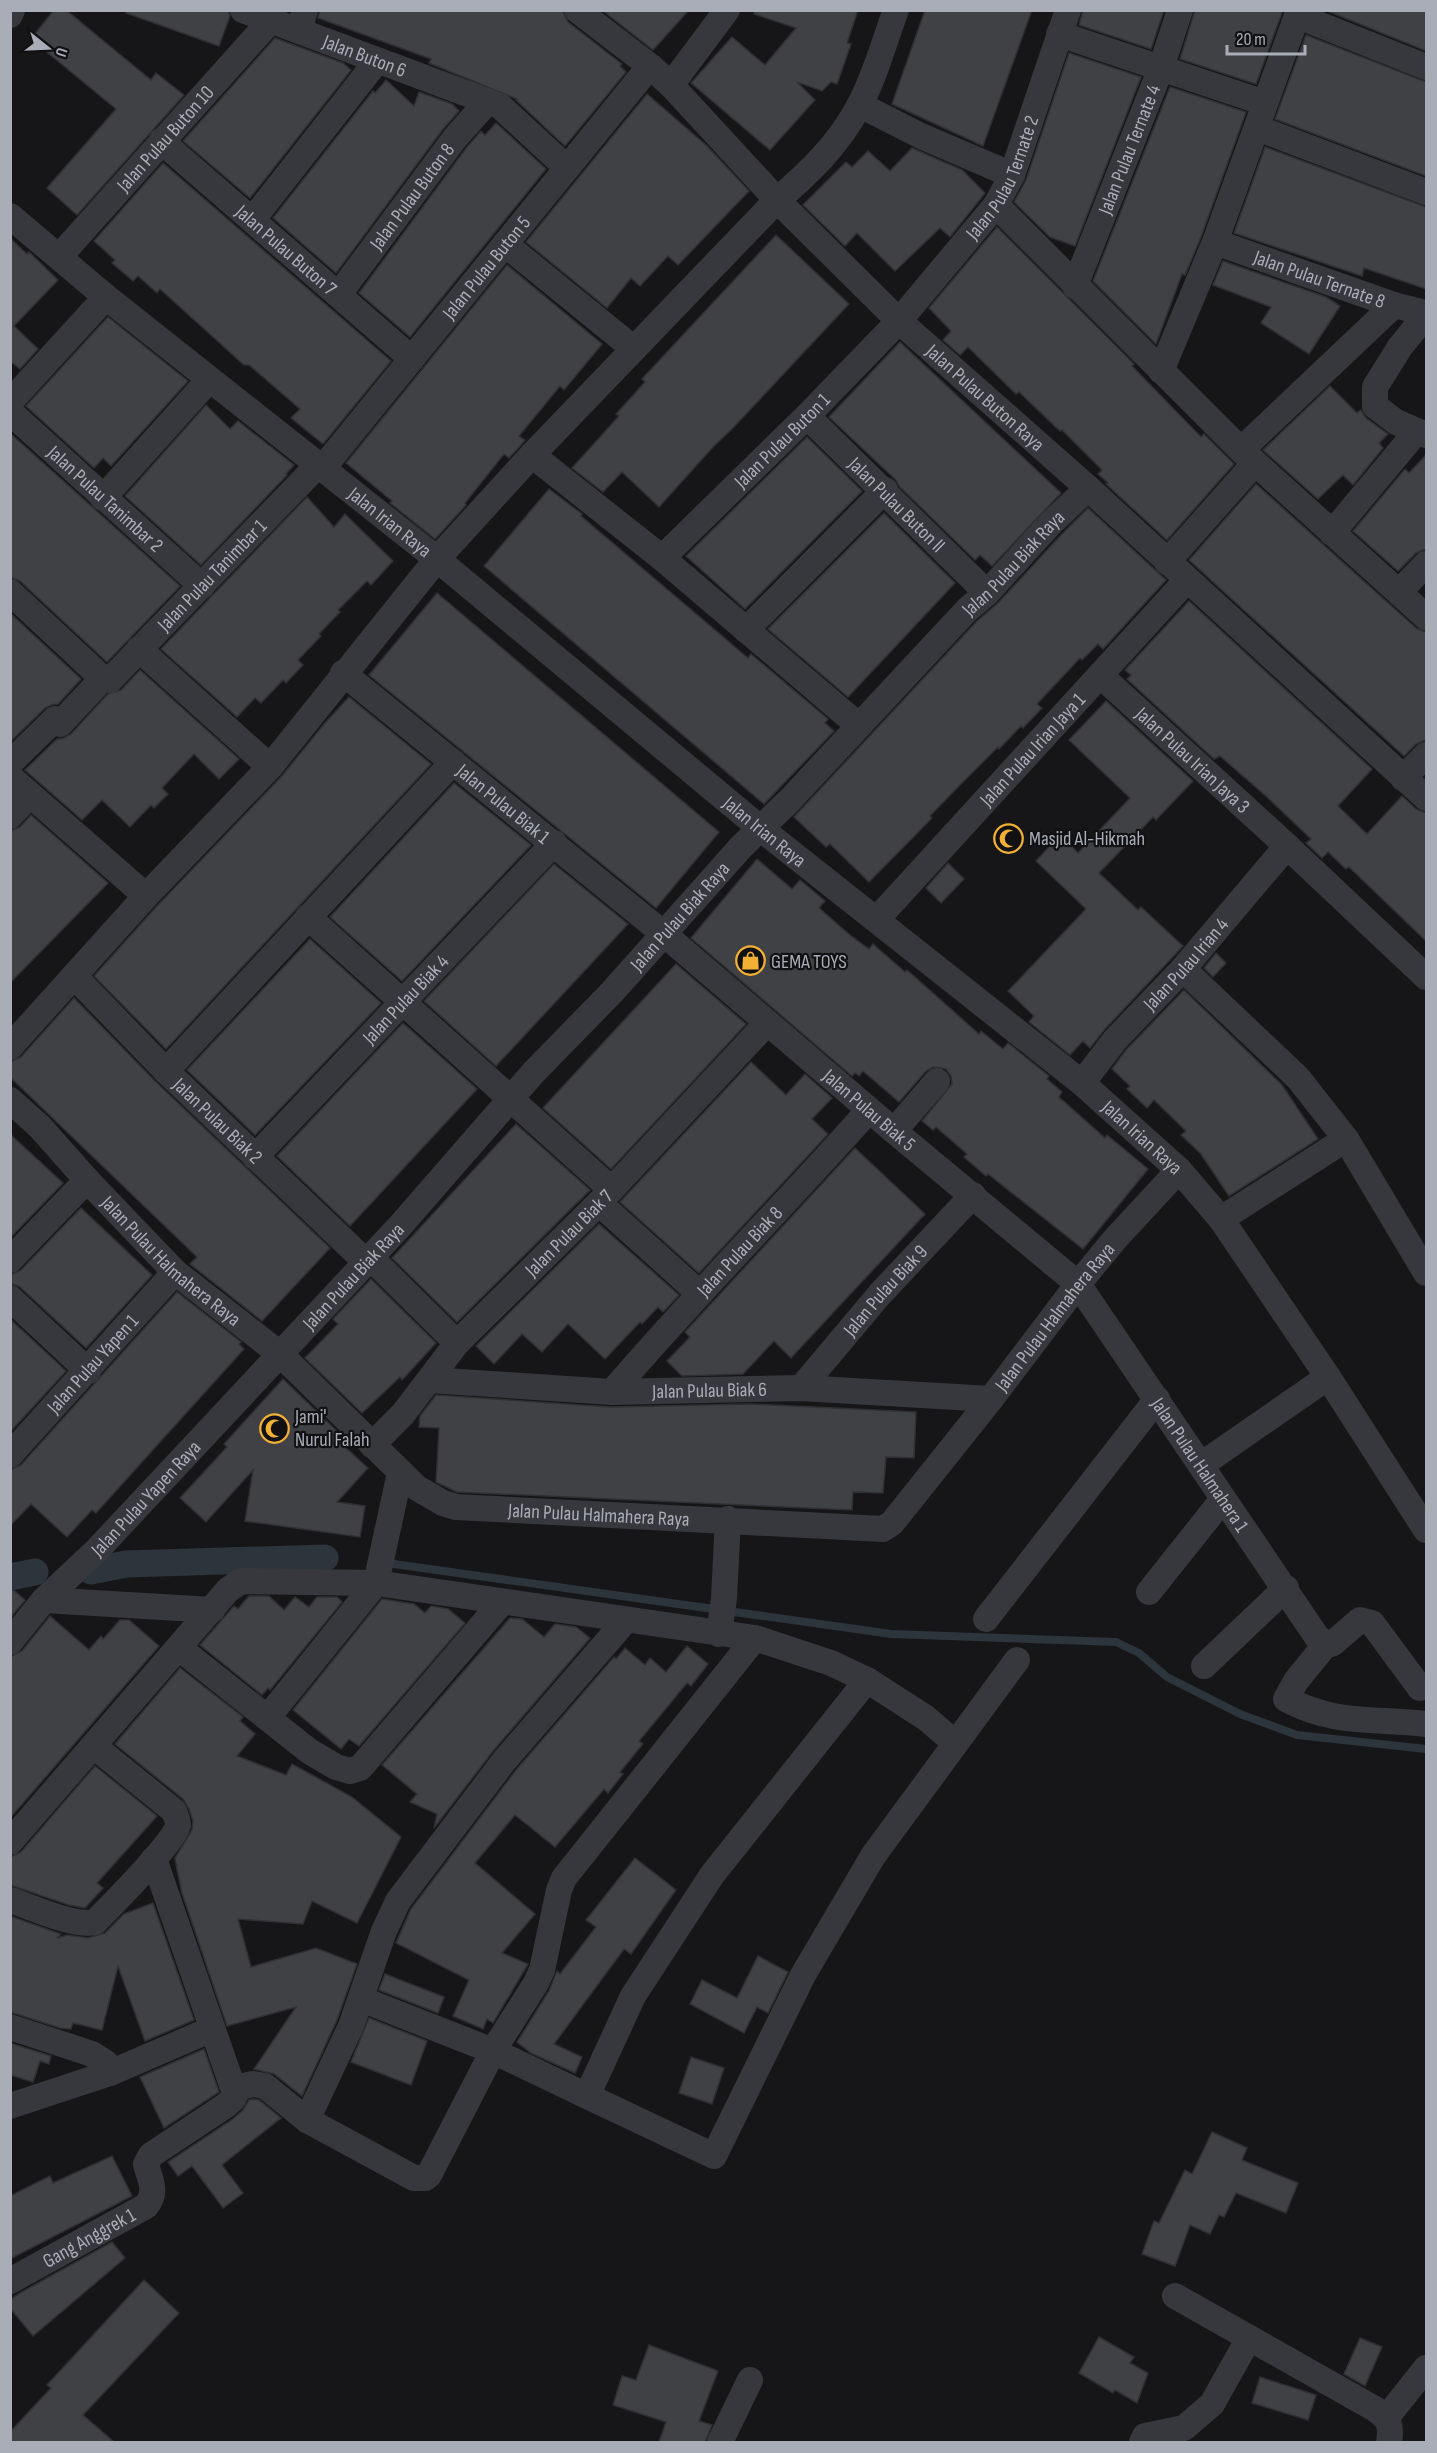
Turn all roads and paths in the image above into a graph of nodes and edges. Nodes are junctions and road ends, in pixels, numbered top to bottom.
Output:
1 (243, 10) edge
2 (577, 10) edge
3 (727, 10) edge
4 (896, 10) edge
5 (1180, 10) edge
6 (1299, 13) edge
7 (271, 20) junction
8 (302, 21) edge
9 (1063, 22) edge
10 (377, 61) junction
11 (650, 66) junction
12 (1426, 67) edge
13 (1161, 68) junction
14 (671, 85) junction
15 (488, 101) junction
16 (1265, 104) junction
17 (860, 105) junction
18 (1257, 128) junction
19 (161, 141) junction
20 (567, 168) junction
21 (1012, 175) junction
22 (1426, 192) edge
23 (777, 200) junction
24 (996, 205) junction
25 (10, 216) edge
26 (253, 219) junction
27 (1215, 242) junction
28 (506, 244) junction
29 (59, 257) junction
30 (1075, 286) junction
31 (339, 294) junction
32 (106, 297) junction
33 (1395, 305) junction
34 (1426, 314) edge
35 (899, 321) junction
36 (634, 349) junction
37 (412, 359) junction
38 (1161, 371) junction
39 (209, 380) junction
40 (10, 402) edge
41 (10, 412) edge
42 (807, 416) junction
43 (1422, 433) edge
44 (532, 455) junction
45 (1248, 456) junction
46 (319, 468) junction
47 (1088, 488) junction
48 (885, 490) junction
49 (103, 498) junction
50 (1332, 533) junction
51 (662, 558) junction
52 (437, 560) junction
53 (1167, 562) junction
54 (1426, 564) edge
55 (1187, 580) junction
56 (202, 586) junction
57 (987, 592) junction
58 (1399, 592) junction
59 (11, 593) edge
60 (1426, 616) edge
61 (746, 630) junction
62 (139, 649) junction
63 (343, 674) junction
64 (1100, 675) junction
65 (105, 679) junction
66 (858, 725) junction
67 (1426, 755) edge
68 (453, 762) junction
69 (10, 763) edge
70 (270, 767) junction
71 (10, 777) edge
72 (1403, 778) junction
73 (30, 795) junction
74 (1426, 798) edge
75 (10, 816) edge
76 (760, 828) junction
77 (554, 843) junction
78 (1287, 846) junction
79 (146, 896) junction
80 (308, 917) junction
81 (877, 919) junction
82 (664, 934) junction
83 (1183, 969) junction
84 (74, 976) junction
85 (1426, 977) edge
86 (401, 1003) junction
87 (767, 1023) junction
88 (10, 1047) edge
89 (166, 1071) junction
90 (937, 1081) dead end
91 (1082, 1083) junction
92 (512, 1098) junction
93 (10, 1100) edge
94 (869, 1110) junction
95 (894, 1131) junction
96 (1346, 1138) junction
97 (255, 1157) junction
98 (1179, 1170) junction
99 (87, 1180) junction
100 (605, 1196) junction
101 (973, 1196) junction
102 (1221, 1219) junction
103 (368, 1259) junction
104 (10, 1260) edge
105 (175, 1272) junction
106 (1426, 1273) edge
107 (1078, 1284) junction
108 (699, 1293) junction
109 (10, 1298) edge
110 (457, 1343) junction
111 (280, 1354) junction
112 (88, 1371) junction
113 (1328, 1377) junction
114 (430, 1380) junction
115 (801, 1388) junction
116 (612, 1392) junction
117 (991, 1399) junction
118 (1157, 1399) junction
119 (372, 1445) junction
120 (10, 1455) edge
121 (1201, 1465) junction
122 (400, 1473) junction
123 (1223, 1499) junction
124 (728, 1519) junction
125 (1426, 1530) edge
126 (377, 1578) junction
127 (1286, 1588) junction
128 (53, 1592) junction
129 (1149, 1592) dead end
130 (502, 1602) junction
131 (212, 1610) junction
132 (722, 1616) junction
133 (986, 1619) dead end
134 (626, 1620) junction
135 (755, 1638) junction
136 (10, 1642) edge
137 (1326, 1644) junction
138 (179, 1648) junction
139 (1017, 1660) dead end
140 (1204, 1666) dead end
141 (867, 1680) junction
142 (1420, 1688) dead end
143 (268, 1717) junction
144 (1426, 1724) edge
145 (955, 1743) junction
146 (95, 1747) junction
147 (10, 1842) edge
148 (154, 1859) junction
149 (10, 1900) edge
150 (361, 1999) junction
151 (10, 2027) edge
152 (212, 2029) junction
153 (493, 2051) junction
154 (110, 2073) junction
155 (239, 2087) junction
156 (587, 2096) junction
157 (10, 2106) edge
158 (307, 2120) junction
159 (10, 2281) edge
160 (1175, 2296) dead end
161 (1249, 2338) junction
162 (1426, 2368) edge
163 (750, 2380) dead end
164 (1387, 2417) junction
165 (720, 2442) edge
166 (1142, 2442) edge
167 (1389, 2442) edge

1 - 7 street, Jalan Buton 6
2 - 11 street, Jalan Pulau Buton Raya
3 - 14 street
4 - 17 street
5 - 13 street, Jalan Pulau Ternate 4
6 - 12 street
6 - 16 street
7 - 8 street, Jalan Buton 6
7 - 19 street, Jalan Pulau Buton 10
8 - 10 street, Jalan Buton 6
9 - 13 street
9 - 21 street, Jalan Pulau Ternate 2
10 - 15 street, Jalan Buton 6
10 - 26 street
11 - 14 street, Jalan Pulau Buton Raya
11 - 20 street, Jalan Pulau Buton 5
13 - 16 street
13 - 30 street, Jalan Pulau Ternate 4
14 - 23 street, Jalan Pulau Buton Raya
15 - 20 street, Jalan Buton 6
15 - 31 street, Jalan Pulau Buton 8
16 - 18 street
17 - 21 street
17 - 23 street
18 - 22 street
18 - 27 street
19 - 26 street, Jalan Pulau Buton 7
19 - 29 street, Jalan Pulau Buton 10
20 - 28 street, Jalan Pulau Buton 5
21 - 24 street, Jalan Pulau Ternate 2
23 - 35 street, Jalan Pulau Buton Raya
23 - 36 street
24 - 30 street
24 - 35 street, Jalan Pulau Ternate 2
25 - 29 street, Jalan Irian Raya
26 - 31 street, Jalan Pulau Buton 7
27 - 33 street, Jalan Pulau Ternate 8
27 - 38 street
28 - 36 street
28 - 37 street, Jalan Pulau Buton 5
29 - 32 street, Jalan Irian Raya
30 - 38 street
31 - 37 street, Jalan Pulau Buton 7
32 - 39 street, Jalan Irian Raya
32 - 40 street
33 - 34 street, Jalan Pulau Ternate 8
33 - 45 street
34 - 43 street
35 - 42 street, Jalan Pulau Buton 1
35 - 47 street, Jalan Pulau Buton Raya
36 - 44 street
37 - 46 street, Jalan Pulau Buton 5
38 - 45 street
39 - 46 street, Jalan Irian Raya
39 - 49 street
41 - 49 street, Jalan Pulau Tanimbar 2
42 - 48 street, Jalan Pulau Buton ll
42 - 51 street, Jalan Pulau Buton 1
43 - 50 street
44 - 51 street
44 - 52 street
45 - 50 street
45 - 53 street
46 - 52 street, Jalan Irian Raya
46 - 56 street, Jalan Pulau Tanimbar 1
47 - 53 street, Jalan Pulau Buton Raya
47 - 57 street, Jalan Pulau Biak Raya
48 - 57 street, Jalan Pulau Buton ll
48 - 61 street
49 - 56 street, Jalan Pulau Tanimbar 2
50 - 58 street
51 - 61 street
52 - 63 street
52 - 76 street, Jalan Irian Raya
53 - 55 street, Jalan Pulau Buton Raya
54 - 58 street
55 - 64 street, Jalan Pulau Irian Jaya 1
55 - 72 street, Jalan Pulau Buton Raya
56 - 62 street, Jalan Pulau Tanimbar 1
57 - 66 street, Jalan Pulau Biak Raya
58 - 60 street
59 - 65 street
61 - 66 street
62 - 65 street, Jalan Pulau Tanimbar 1
62 - 70 street
63 - 68 street, Jalan Pulau Biak 1
63 - 70 street
64 - 78 street, Jalan Pulau Irian Jaya 3
64 - 81 street, Jalan Pulau Irian Jaya 1
65 - 69 street, Jalan Pulau Tanimbar 1
66 - 76 street, Jalan Pulau Biak Raya
67 - 72 street
68 - 77 street, Jalan Pulau Biak 1
68 - 80 street
70 - 79 street
71 - 73 street
72 - 74 street, Jalan Pulau Buton Raya
73 - 75 street
73 - 79 street
76 - 81 street, Jalan Irian Raya
76 - 82 street, Jalan Pulau Biak Raya
77 - 82 street, Jalan Pulau Biak 1
77 - 86 street, Jalan Pulau Biak 4
78 - 83 street, Jalan Pulau Irian 4
78 - 85 street, Jalan Pulau Irian Jaya 3
79 - 84 street
80 - 86 street
80 - 89 street
81 - 91 street, Jalan Irian Raya
82 - 87 street, Jalan Pulau Biak 5
82 - 92 street, Jalan Pulau Biak Raya
83 - 91 street, Jalan Pulau Irian 4
83 - 96 street
84 - 88 street
84 - 89 street, Jalan Pulau Biak 2
86 - 92 street
86 - 97 street, Jalan Pulau Biak 4
87 - 94 street, Jalan Pulau Biak 5
87 - 100 street, Jalan Pulau Biak 7
89 - 97 street, Jalan Pulau Biak 2
90 - 95 street
91 - 98 street, Jalan Irian Raya
92 - 100 street
92 - 103 street, Jalan Pulau Biak Raya
93 - 99 street, Jalan Pulau Halmahera Raya
94 - 95 street, Jalan Pulau Biak 5
94 - 108 street, Jalan Pulau Biak 8
95 - 101 street, Jalan Pulau Biak 5
96 - 102 street
96 - 106 street
97 - 103 street, Jalan Pulau Biak 2
98 - 102 street, Jalan Irian Raya
98 - 107 street, Jalan Pulau Halmahera Raya
99 - 104 street
99 - 105 street, Jalan Pulau Halmahera Raya
100 - 108 street
100 - 110 street, Jalan Pulau Biak 7
101 - 107 street, Jalan Pulau Biak 5
101 - 115 street, Jalan Pulau Biak 9
102 - 113 street, Jalan Irian Raya
103 - 110 street
103 - 111 street, Jalan Pulau Biak Raya
105 - 111 street, Jalan Pulau Halmahera Raya
105 - 112 street, Jalan Pulau Yapen 1
107 - 117 street, Jalan Pulau Halmahera Raya
107 - 118 street, Jalan Pulau Halmahera 1
108 - 116 street, Jalan Pulau Biak 8
109 - 112 street
110 - 114 street, Jalan Pulau Biak 7
111 - 119 street, Jalan Pulau Halmahera Raya
111 - 128 street, Jalan Pulau Yapen Raya
112 - 120 street, Jalan Pulau Yapen 1
113 - 121 street
113 - 125 street, Jalan Irian Raya
114 - 116 street, Jalan Pulau Biak 6
114 - 119 street, Jalan Pulau Biak 7
115 - 116 street, Jalan Pulau Biak 6
115 - 117 street, Jalan Pulau Biak 6
117 - 124 street, Jalan Pulau Halmahera Raya
118 - 121 street, Jalan Pulau Halmahera 1
118 - 133 street
119 - 122 street, Jalan Pulau Halmahera Raya
121 - 123 street, Jalan Pulau Halmahera 1
122 - 124 street, Jalan Pulau Halmahera Raya
122 - 126 street
123 - 127 street, Jalan Pulau Halmahera 1
123 - 129 street
124 - 132 street
126 - 130 street
126 - 131 street
126 - 143 street
127 - 137 street, Jalan Pulau Halmahera 1
127 - 140 street
128 - 131 street
128 - 136 street, Jalan Pulau Yapen Raya
130 - 134 street
130 - 143 street
131 - 138 street
132 - 134 street
132 - 135 street
134 - 150 street
135 - 141 street
135 - 153 street
137 - 142 street
137 - 144 street
138 - 143 street
138 - 146 street
139 - 145 street
141 - 145 street
141 - 156 street
145 - 156 street
146 - 147 street
146 - 148 street
148 - 149 street
148 - 152 street
150 - 153 street
150 - 158 street
151 - 154 street
152 - 154 street
152 - 155 street
153 - 156 street
153 - 158 street
154 - 157 street
155 - 158 street
155 - 159 street, Gang Anggrek 1
160 - 161 street
161 - 164 street
161 - 166 street
162 - 164 street
163 - 165 street
164 - 167 street

